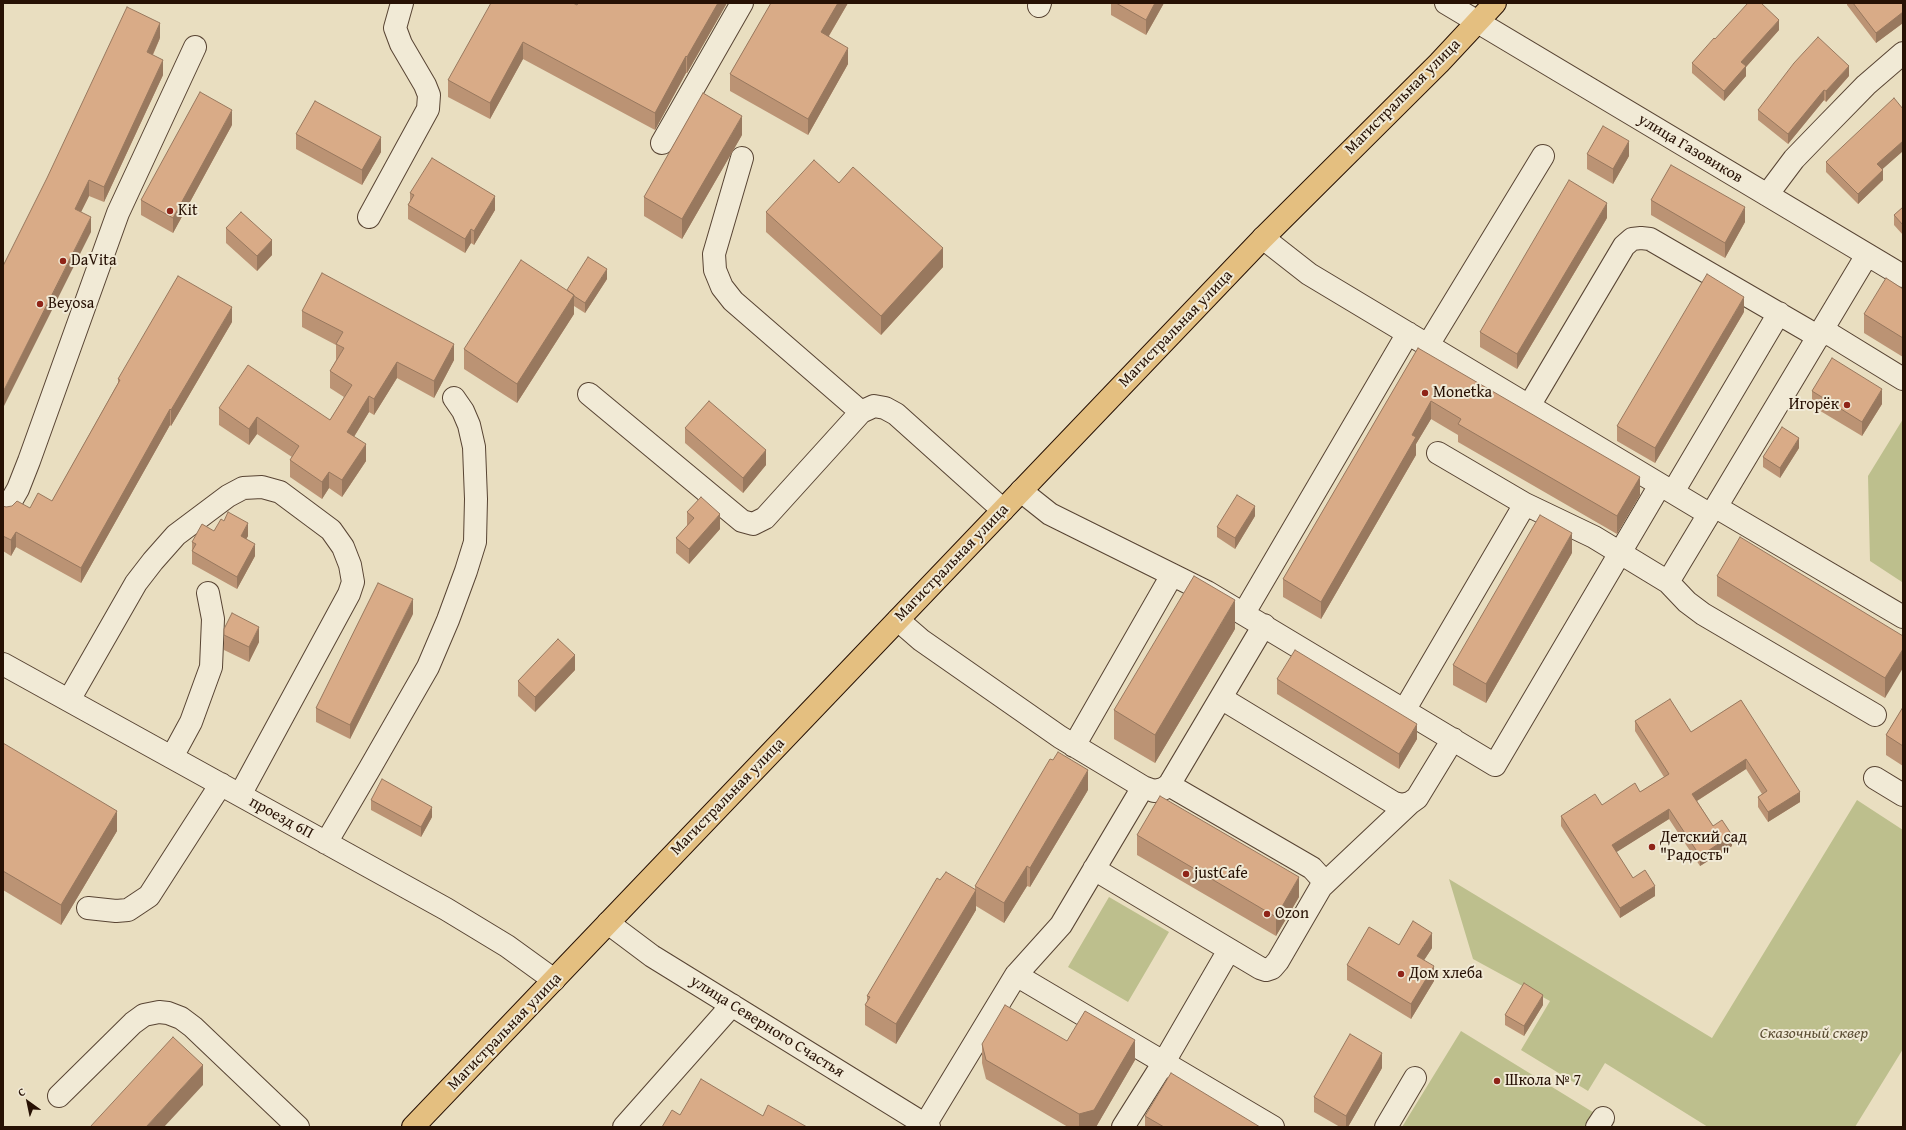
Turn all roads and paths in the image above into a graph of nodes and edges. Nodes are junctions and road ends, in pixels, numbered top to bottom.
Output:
1 (402, 3) edge
2 (742, 3) edge
3 (1446, 3) edge
4 (1495, 3) edge
5 (1477, 22) junction
6 (195, 47) dead end
7 (1903, 53) edge
8 (662, 143) dead end
9 (1543, 156) dead end
10 (742, 158) dead end
11 (1767, 195) junction
12 (369, 216) dead end
13 (1263, 238) junction
14 (1867, 255) junction
15 (1903, 276) edge
16 (1779, 313) junction
17 (1408, 333) junction
18 (1821, 333) junction
19 (1428, 345) junction
20 (1903, 379) edge
21 (589, 394) dead end
22 (454, 398) dead end
23 (1529, 406) junction
24 (861, 412) junction
25 (1438, 453) dead end
26 (1667, 488) junction
27 (1021, 491) junction
28 (1525, 504) junction
29 (6, 510) edge
30 (1003, 510) junction
31 (1713, 510) junction
32 (1620, 553) junction
33 (1172, 575) junction
34 (1668, 582) junction
35 (208, 593) dead end
36 (1244, 613) junction
37 (1903, 617) edge
38 (898, 620) junction
39 (1264, 625) junction
40 (3, 664) edge
41 (1221, 698) junction
42 (69, 700) junction
43 (1405, 709) junction
44 (1875, 715) dead end
45 (1453, 739) junction
46 (1074, 746) junction
47 (172, 757) junction
48 (1876, 778) dead end
49 (221, 784) junction
50 (1169, 785) junction
51 (1143, 787) junction
52 (240, 795) junction
53 (1903, 795) edge
54 (1410, 803) junction
55 (326, 843) junction
56 (1094, 869) junction
57 (1321, 887) junction
58 (88, 908) dead end
59 (608, 923) junction
60 (1228, 950) junction
61 (1016, 975) junction
62 (554, 980) junction
63 (732, 1005) junction
64 (1164, 1062) junction
65 (1415, 1078) dead end
66 (59, 1096) dead end
67 (927, 1126) edge
68 (298, 1127) edge
69 (413, 1127) edge
70 (624, 1127) edge
71 (1124, 1127) edge
72 (1273, 1127) edge
73 (1386, 1127) edge

1 - 12 street
2 - 8 street
3 - 5 street, улица Газовиков
4 - 5 main road, Магистральная улица
5 - 11 street, улица Газовиков
5 - 13 main road, Магистральная улица
6 - 29 street
7 - 11 street
9 - 19 street
10 - 24 street
11 - 14 street, улица Газовиков
13 - 17 street
13 - 27 main road, Магистральная улица
14 - 15 street, улица Газовиков
14 - 18 street
16 - 18 street
16 - 23 street
16 - 26 street
17 - 19 street
17 - 36 street
18 - 20 street
18 - 31 street
19 - 23 street
21 - 24 street
22 - 55 street
23 - 26 street
24 - 30 street
25 - 28 street
26 - 31 street
26 - 32 street
27 - 30 main road, Магистральная улица
27 - 33 street
28 - 32 street
28 - 43 street
30 - 38 main road, Магистральная улица
31 - 34 street
31 - 37 street
32 - 34 street
32 - 45 street
33 - 36 street
33 - 46 street
34 - 44 street
35 - 47 street
36 - 39 street
38 - 46 street
38 - 59 main road, Магистральная улица
39 - 41 street
39 - 43 street
40 - 42 street, проезд 6П
41 - 50 street
41 - 54 street
42 - 47 street, проезд 6П
42 - 52 street
43 - 45 street
45 - 54 street
46 - 51 street
47 - 49 street, проезд 6П
48 - 53 street
49 - 52 street, проезд 6П
49 - 58 street
50 - 51 street
50 - 57 street
51 - 56 street
52 - 55 street, проезд 6П
54 - 57 street
55 - 62 street, проезд 6П
56 - 60 street
56 - 61 street
57 - 60 street
59 - 62 main road, Магистральная улица
59 - 63 street, улица Северного Счастья
60 - 64 street
61 - 64 street
61 - 67 street
62 - 69 main road, Магистральная улица
63 - 67 street, улица Северного Счастья
63 - 70 street
64 - 71 street
64 - 72 street
65 - 73 street
66 - 68 street

